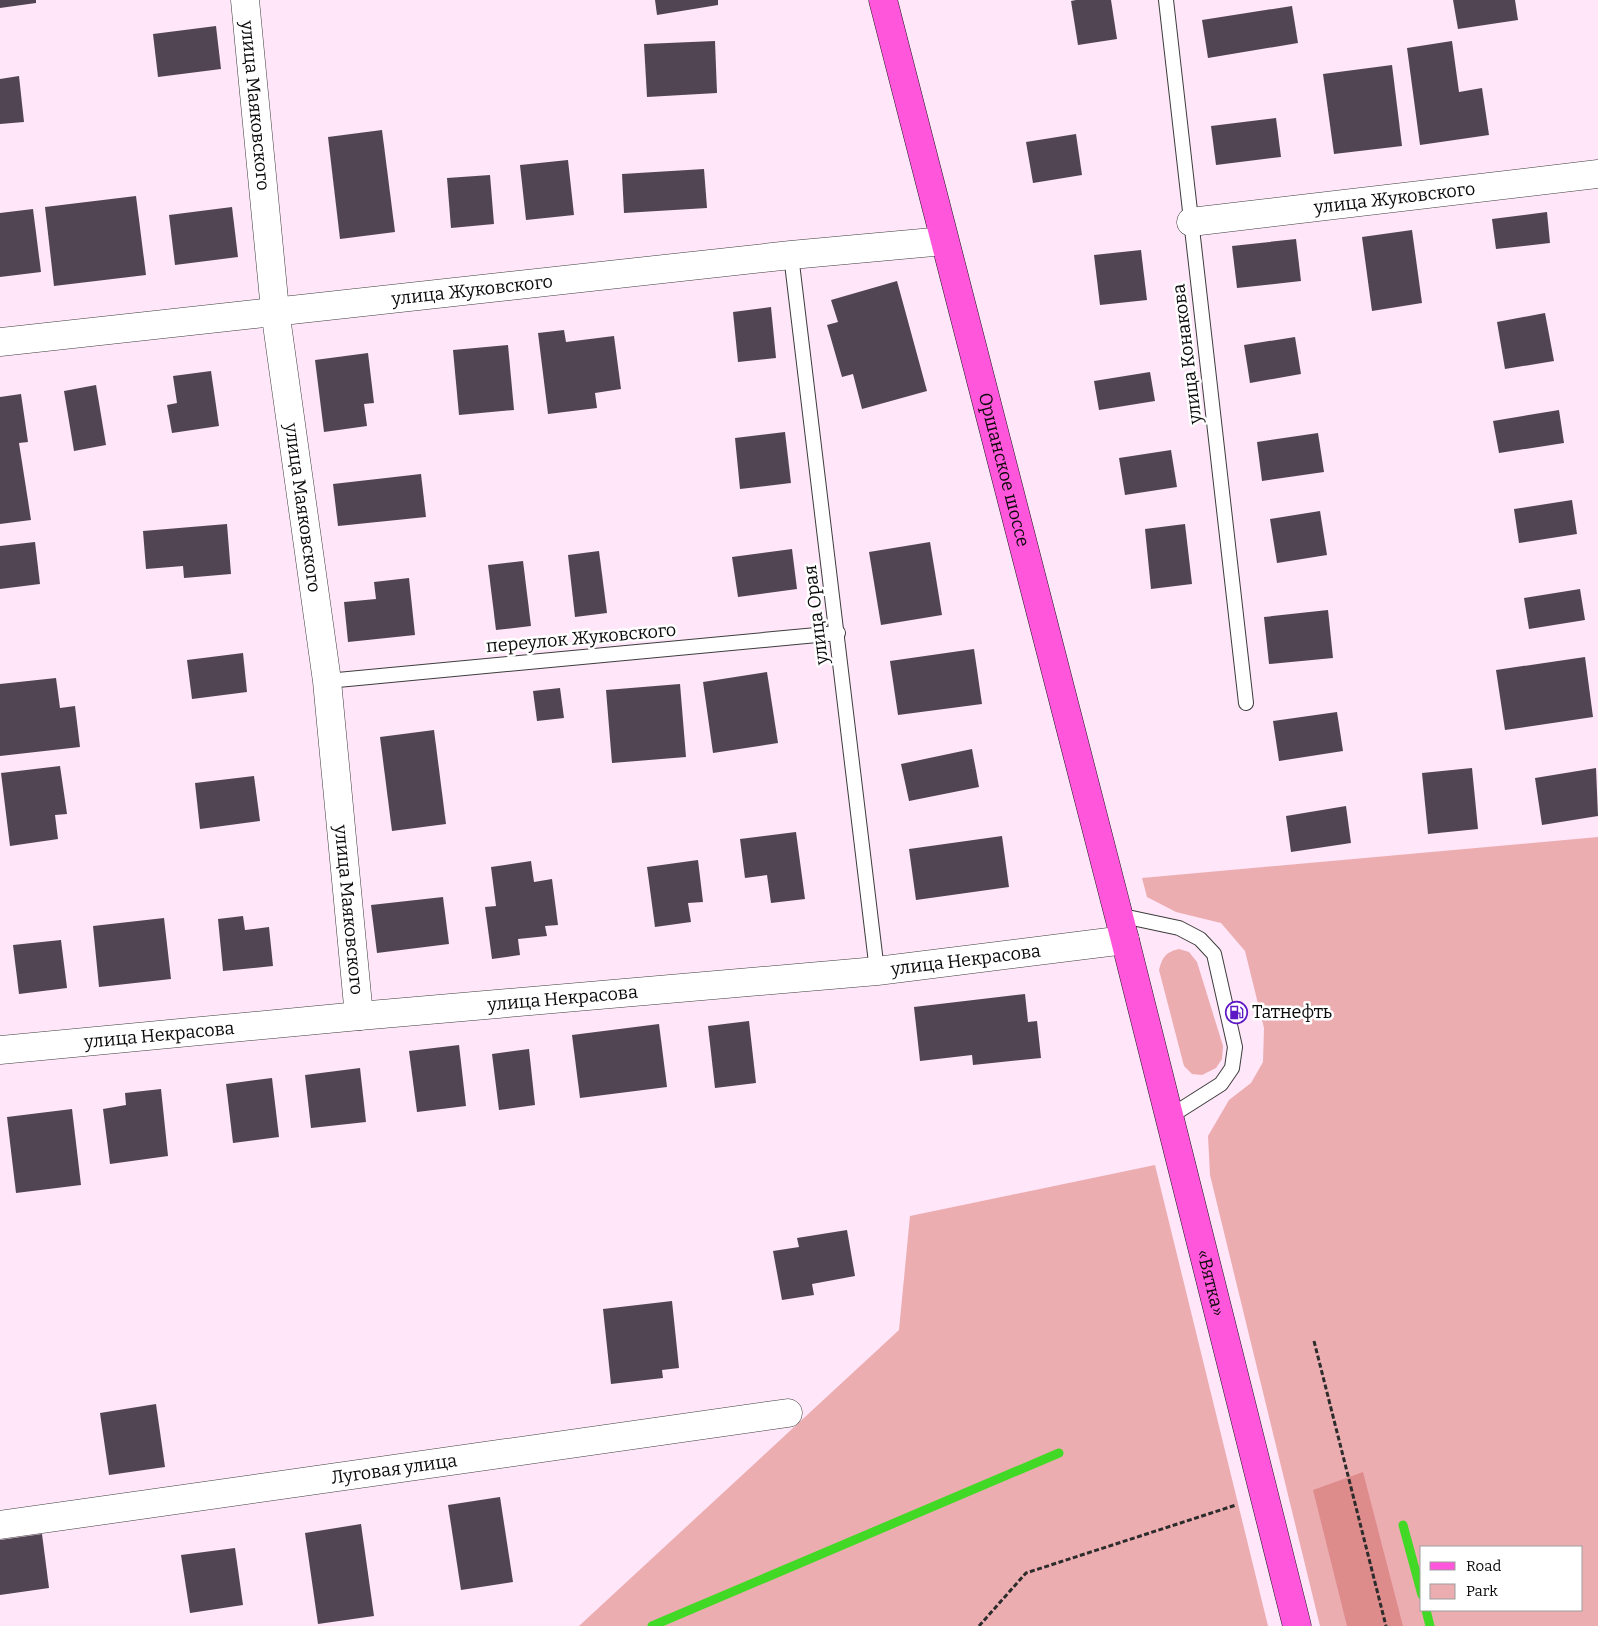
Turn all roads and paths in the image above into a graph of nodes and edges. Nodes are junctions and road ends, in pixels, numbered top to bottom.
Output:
1 (245, 0) edge
2 (883, 0) edge
3 (1166, 0) edge
4 (1598, 174) edge
5 (1191, 222) junction
6 (944, 241) junction
7 (791, 255) junction
8 (275, 310) junction
9 (0, 342) edge
10 (838, 633) junction
11 (327, 681) junction
12 (1246, 703) dead end
13 (1122, 928) junction
14 (877, 972) junction
15 (359, 1016) junction
16 (0, 1050) edge
17 (1169, 1117) junction
18 (1314, 1341) dead end
19 (788, 1413) dead end
20 (1264, 1496) junction
21 (0, 1524) edge
22 (979, 1626) edge
23 (1297, 1626) edge
24 (1386, 1626) edge

1 - 8 street, улица Маяковского
2 - 6 main road, Оршанское шоссе
3 - 5 lane, улица Конакова
4 - 5 street, улица Жуковского
5 - 12 lane, улица Конакова
6 - 7 street, улица Жуковского
6 - 13 main road, Оршанское шоссе
7 - 8 street, улица Жуковского
7 - 10 lane, улица Орая
8 - 9 street, улица Жуковского
8 - 11 street, улица Маяковского
10 - 11 lane, переулок Жуковского
10 - 14 lane, улица Орая
11 - 15 street, улица Маяковского
13 - 14 street, улица Некрасова
13 - 17 main road, «Вятка»
13 - 17 lane
14 - 15 street, улица Некрасова
15 - 16 street, улица Некрасова
17 - 20 main road, «Вятка»
18 - 24 path
19 - 21 street, Луговая улица
20 - 22 path
20 - 23 main road, «Вятка»

